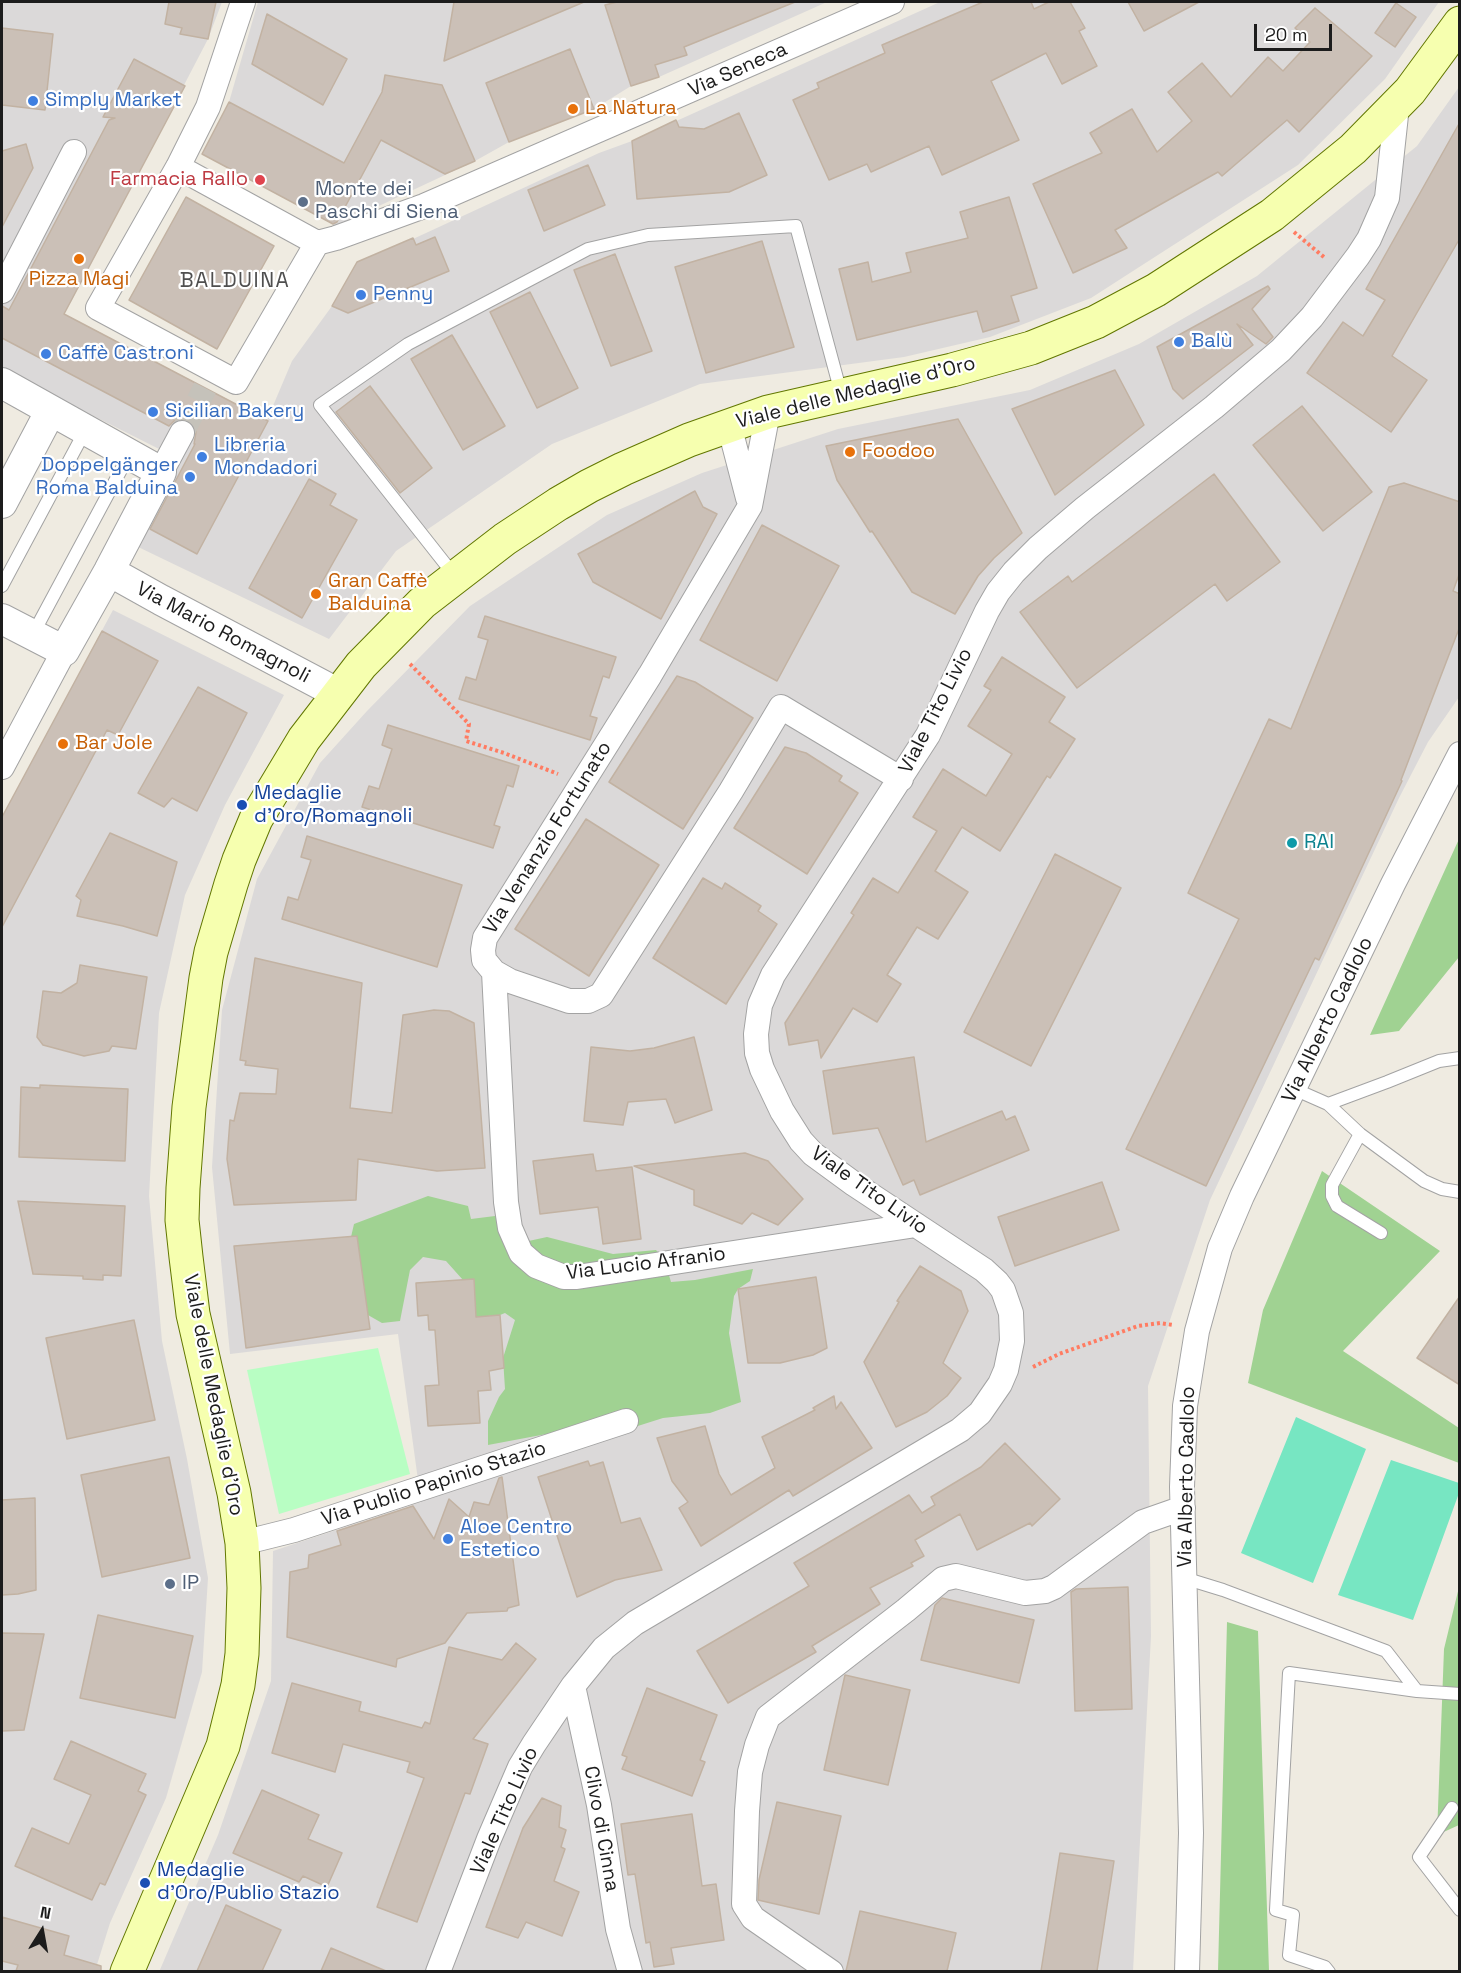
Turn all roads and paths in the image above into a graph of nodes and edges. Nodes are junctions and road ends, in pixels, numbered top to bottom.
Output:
1 (243, 2) edge
2 (892, 2) edge
3 (1460, 23) edge
4 (1397, 106) junction
5 (74, 152) dead end
6 (178, 167) junction
7 (1272, 215) junction
8 (317, 243) junction
9 (1345, 274) junction
10 (2, 291) edge
11 (2, 383) edge
12 (841, 394) junction
13 (50, 412) junction
14 (768, 412) junction
15 (729, 425) junction
16 (85, 431) junction
17 (182, 433) tunnel mouth
18 (129, 455) junction
19 (161, 472) junction
20 (2, 503) edge
21 (750, 506) junction
22 (109, 571) junction
23 (455, 576) junction
24 (2, 586) edge
25 (2, 619) edge
26 (33, 634) junction
27 (64, 651) junction
28 (410, 664) dead end
29 (338, 693) junction
30 (1460, 754) edge
31 (2, 767) edge
32 (901, 779) junction
33 (583, 784) junction
34 (494, 972) junction
35 (1460, 1058) edge
36 (1294, 1089) junction
37 (1328, 1104) junction
38 (1360, 1134) junction
39 (1460, 1192) edge
40 (916, 1225) junction
41 (1381, 1233) dead end
42 (1197, 1331) junction
43 (1000, 1384) junction
44 (626, 1421) dead end
45 (1183, 1508) junction
46 (242, 1543) junction
47 (1184, 1578) junction
48 (573, 1686) junction
49 (1417, 1691) junction
50 (1460, 1694) edge
51 (1452, 1808) dead end
52 (1460, 1910) edge
53 (127, 1971) edge
54 (438, 1971) edge
55 (630, 1971) edge
56 (831, 1971) edge
57 (1187, 1971) edge
58 (1329, 1971) edge

1 - 6 street
2 - 8 street, Via Seneca
3 - 4 main road, Viale delle Medaglie d'Oro
4 - 7 main road, Viale delle Medaglie d'Oro
4 - 9 street, Viale Tito Livio
5 - 10 street
6 - 8 street
6 - 8 street
7 - 9 path
7 - 12 main road, Viale delle Medaglie d'Oro
9 - 32 street, Viale Tito Livio
11 - 13 street
12 - 14 main road, Viale delle Medaglie d'Oro
12 - 23 lane
13 - 16 street
13 - 20 street
14 - 15 main road, Viale delle Medaglie d'Oro
14 - 21 street, Via Venanzio Fortunato
15 - 21 street
15 - 23 main road, Viale delle Medaglie d'Oro
16 - 18 street
16 - 24 lane
17 - 19 street
18 - 19 street
18 - 26 lane
19 - 22 street
21 - 33 street, Via Venanzio Fortunato
22 - 27 street
22 - 29 street, Via Mario Romagnoli
23 - 29 main road, Viale delle Medaglie d'Oro
25 - 26 street
26 - 27 street
27 - 31 street
28 - 33 path
29 - 46 main road, Viale delle Medaglie d'Oro
30 - 36 street, Via Alberto Cadlolo
32 - 34 street
32 - 40 street, Viale Tito Livio
33 - 34 street, Via Venanzio Fortunato
34 - 40 street, Via Lucio Afranio
35 - 37 lane
36 - 37 lane
36 - 42 street, Via Alberto Cadlolo
37 - 38 lane
38 - 39 lane
38 - 41 lane
40 - 43 street, Viale Tito Livio
42 - 43 path
42 - 45 street, Via Alberto Cadlolo
43 - 48 street, Viale Tito Livio
44 - 46 street, Via Publio Papinio Stazio
45 - 47 street, Via Alberto Cadlolo
45 - 56 street
46 - 53 main road, Viale delle Medaglie d'Oro
47 - 49 lane
47 - 57 street, Via Alberto Cadlolo
48 - 54 street, Viale Tito Livio
48 - 55 street, Clivo di Cinna
49 - 50 lane
49 - 58 lane
51 - 52 lane

